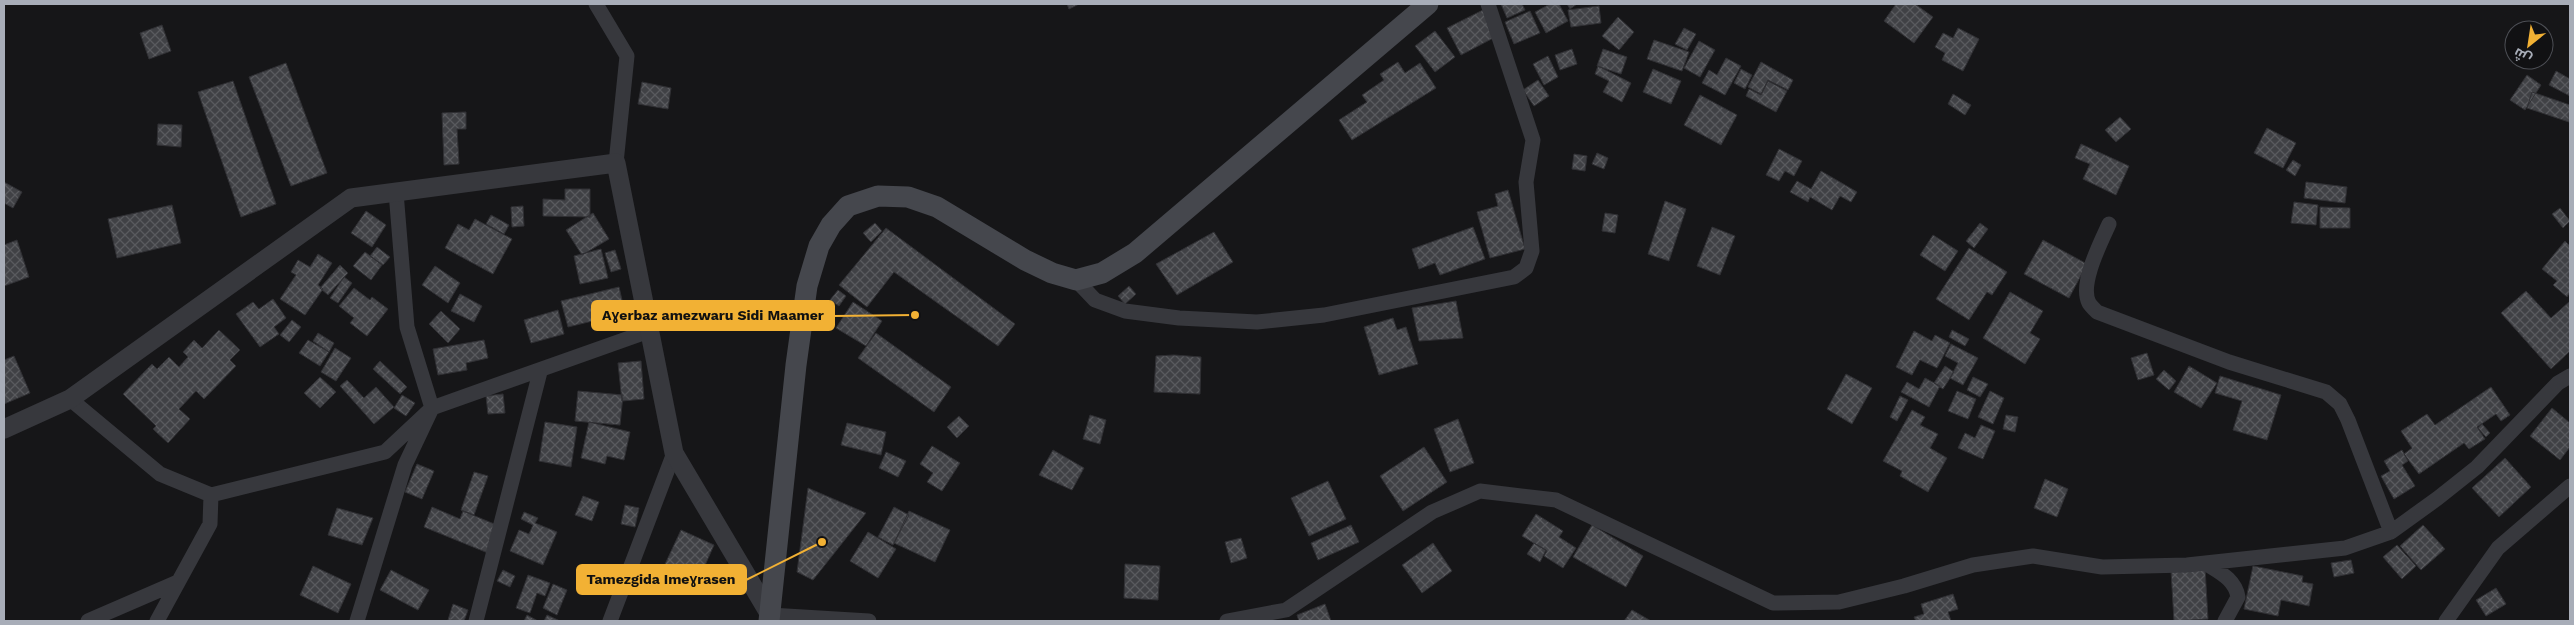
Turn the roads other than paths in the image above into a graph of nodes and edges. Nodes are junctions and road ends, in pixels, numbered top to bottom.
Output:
1 (596, 4) edge
2 (1428, 4) edge
3 (1488, 4) edge
4 (616, 163) junction
5 (396, 192) junction
6 (2109, 224) dead end
7 (1076, 280) junction
8 (649, 331) junction
9 (540, 372) junction
10 (2570, 376) edge
11 (70, 399) junction
12 (432, 408) junction
13 (4, 429) edge
14 (674, 453) junction
15 (2570, 486) edge
16 (211, 495) junction
17 (2391, 532) junction
18 (2205, 563) junction
19 (178, 582) junction
20 (1268, 617) edge
21 (770, 618) edge
22 (88, 621) edge
23 (157, 621) edge
24 (358, 621) edge
25 (476, 621) edge
26 (610, 621) edge
27 (869, 621) edge
28 (1227, 621) edge
29 (2225, 621) edge
30 (2446, 621) edge

1 - 4 street
2 - 7 main road
3 - 7 street
4 - 5 street
4 - 8 street
5 - 11 street
5 - 12 street
6 - 17 street
7 - 21 main road
8 - 9 street
8 - 14 street
9 - 12 street
9 - 25 street
10 - 17 street
11 - 13 street
11 - 16 street
12 - 16 street
12 - 24 street
14 - 21 street
14 - 26 street
15 - 30 street
16 - 19 street
17 - 18 street
18 - 20 street
18 - 29 street
19 - 22 street
19 - 23 street
20 - 28 street
21 - 27 street

